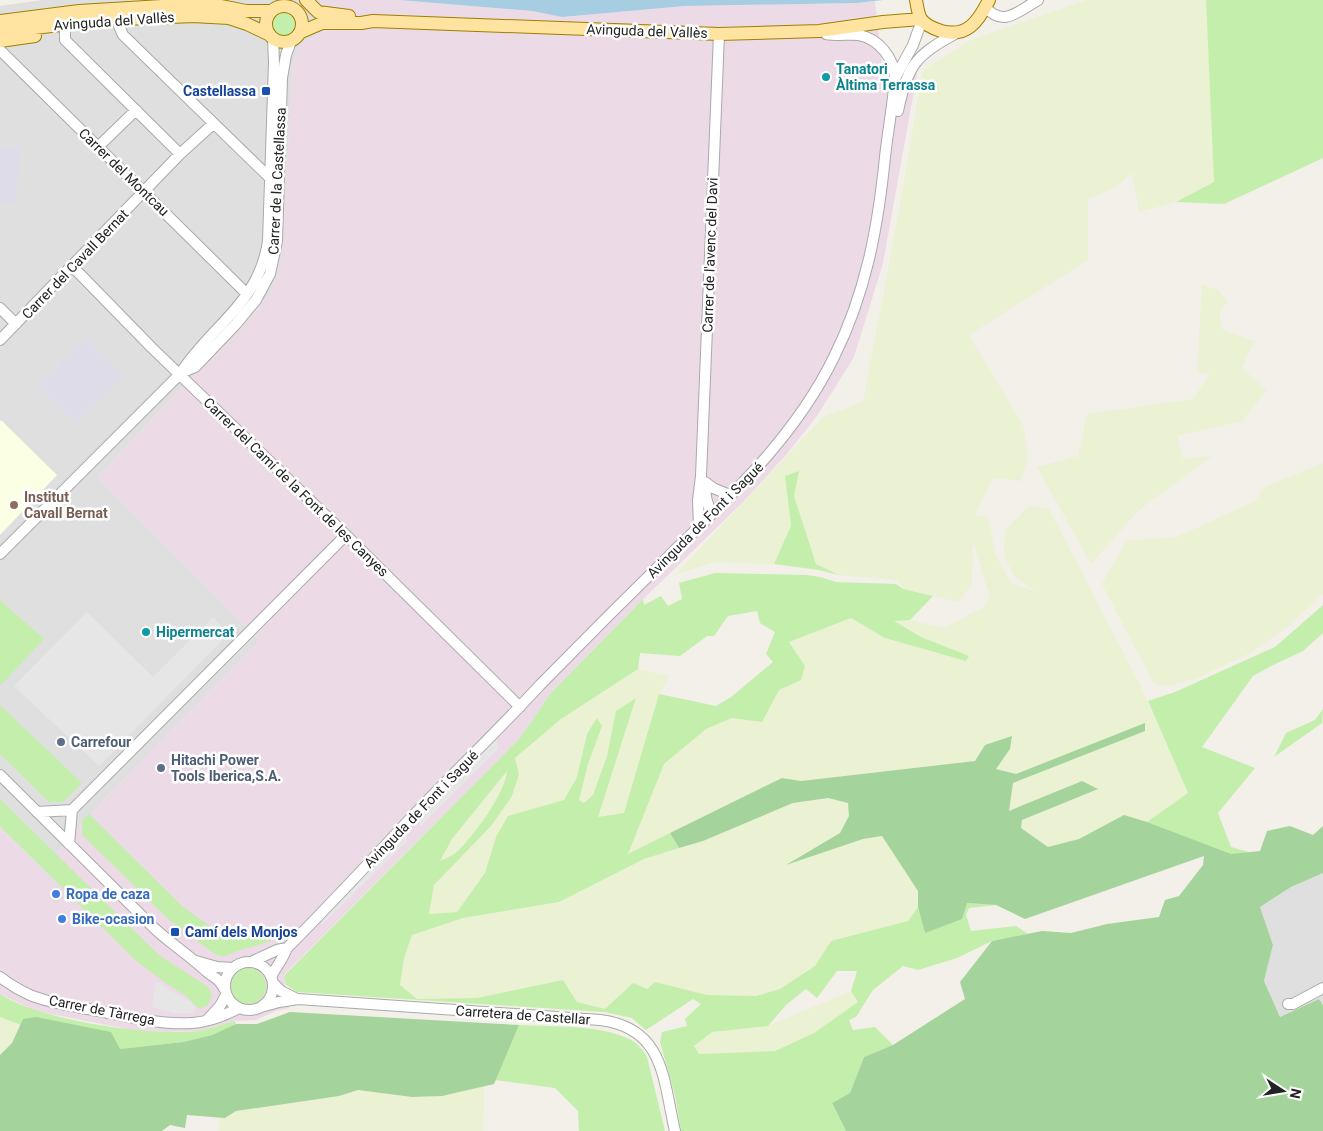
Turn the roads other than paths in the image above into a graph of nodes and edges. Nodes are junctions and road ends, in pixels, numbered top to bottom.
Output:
1 (306, 0) edge
2 (1038, 0) edge
3 (987, 4) edge
4 (274, 7) edge
5 (318, 12) junction
6 (919, 12) edge
7 (301, 16) junction
8 (229, 18) junction
9 (373, 21) junction
10 (0, 22) edge
11 (119, 26) junction
12 (65, 31) junction
13 (819, 31) junction
14 (0, 32) edge
15 (301, 32) junction
16 (719, 34) junction
17 (955, 34) junction
18 (271, 37) junction
19 (0, 41) edge
20 (291, 41) junction
21 (0, 50) edge
22 (895, 78) junction
23 (136, 110) junction
24 (214, 124) junction
25 (99, 146) junction
26 (180, 154) junction
27 (271, 179) junction
28 (884, 180) junction
29 (145, 192) junction
30 (72, 266) junction
31 (247, 294) junction
32 (0, 308) edge
33 (16, 324) junction
34 (0, 340) edge
35 (180, 374) junction
36 (703, 479) junction
37 (730, 495) junction
38 (711, 515) junction
39 (699, 526) junction
40 (346, 535) junction
41 (0, 554) edge
42 (520, 707) junction
43 (0, 775) edge
44 (72, 810) junction
45 (37, 812) junction
46 (69, 844) junction
47 (287, 948) junction
48 (196, 961) junction
49 (251, 962) junction
50 (232, 968) junction
51 (0, 977) edge
52 (272, 980) junction
53 (1323, 988) edge
54 (225, 993) junction
55 (298, 999) junction
56 (1288, 1004) dead end
57 (261, 1007) junction
58 (239, 1008) junction
59 (209, 1018) junction
60 (674, 1131) edge

1 - 5 main road
1 - 7 main road
2 - 3 street
3 - 17 main road
4 - 7 main road
4 - 10 main road, Avinguda del Vallès
4 - 18 main road
5 - 7 main road, Avinguda del Vallès
5 - 9 main road, Avinguda del Vallès
6 - 13 main road, Avinguda del Vallès
6 - 17 main road
6 - 22 street
7 - 15 main road
8 - 11 main road, Avinguda del Vallès
8 - 14 main road, Avinguda del Vallès
8 - 18 main road, Avinguda del Vallès
9 - 15 main road, Avinguda del Vallès
9 - 16 main road, Avinguda del Vallès
11 - 12 main road, Avinguda del Vallès
11 - 24 street, Avinguda del Vallès
12 - 19 main road, Avinguda del Vallès
12 - 23 street, Avinguda del Vallès
13 - 16 main road, Avinguda del Vallès
13 - 22 street, Avinguda de Font i Sagué
15 - 20 main road
16 - 36 street, Carrer de l'avenc del Davi
17 - 28 street
18 - 20 main road
18 - 27 street, Carrer de la Castellassa
20 - 35 street, Carrer de la Castellassa
21 - 25 street, Carrer del Montcau
22 - 28 street, Avinguda de Font i Sagué
23 - 25 street
23 - 26 street, Avinguda del Vallès
24 - 26 street, Carrer del Cavall Bernat
24 - 27 street, Avinguda del Vallès
25 - 29 street, Carrer del Montcau
26 - 29 street, Carrer del Cavall Bernat
27 - 31 street, Carrer de la Castellassa
28 - 37 street, Avinguda de Font i Sagué
29 - 30 street, Carrer del Cavall Bernat
29 - 31 street, Carrer del Montcau
30 - 33 street, Carrer del Cavall Bernat
30 - 35 street, Carrer del Camí de la Font de les Canyes
31 - 35 street, Carrer de la Castellassa
32 - 33 street
33 - 34 street, Carrer del Cavall Bernat
35 - 40 street, Carrer del Camí de la Font de les Canyes
35 - 41 street, Carrer de la Castellassa
36 - 37 street
36 - 38 street, Carrer de l'avenc del Davi
36 - 39 street, Carrer de l'avenc del Davi
37 - 38 street, Avinguda de Font i Sagué
38 - 39 street, Avinguda de Font i Sagué
39 - 42 street, Avinguda de Font i Sagué
40 - 42 street, Carrer del Camí de la Font de les Canyes
40 - 44 street
42 - 47 street, Avinguda de Font i Sagué
43 - 45 street
44 - 45 street
44 - 46 street
45 - 46 street
46 - 48 street
47 - 49 street, Avinguda de Font i Sagué
47 - 52 street, Avinguda de Font i Sagué
48 - 50 street
48 - 54 street
49 - 50 street
49 - 52 street
50 - 54 street
51 - 59 street, Carrer de Tàrrega
52 - 55 street, Carretera de Castellar
52 - 57 street
53 - 56 street
54 - 58 street
54 - 59 street
55 - 57 street, Carretera de Castellar
55 - 60 street, Carretera de Castellar
57 - 58 street
58 - 59 street, Carrer de Tàrrega

